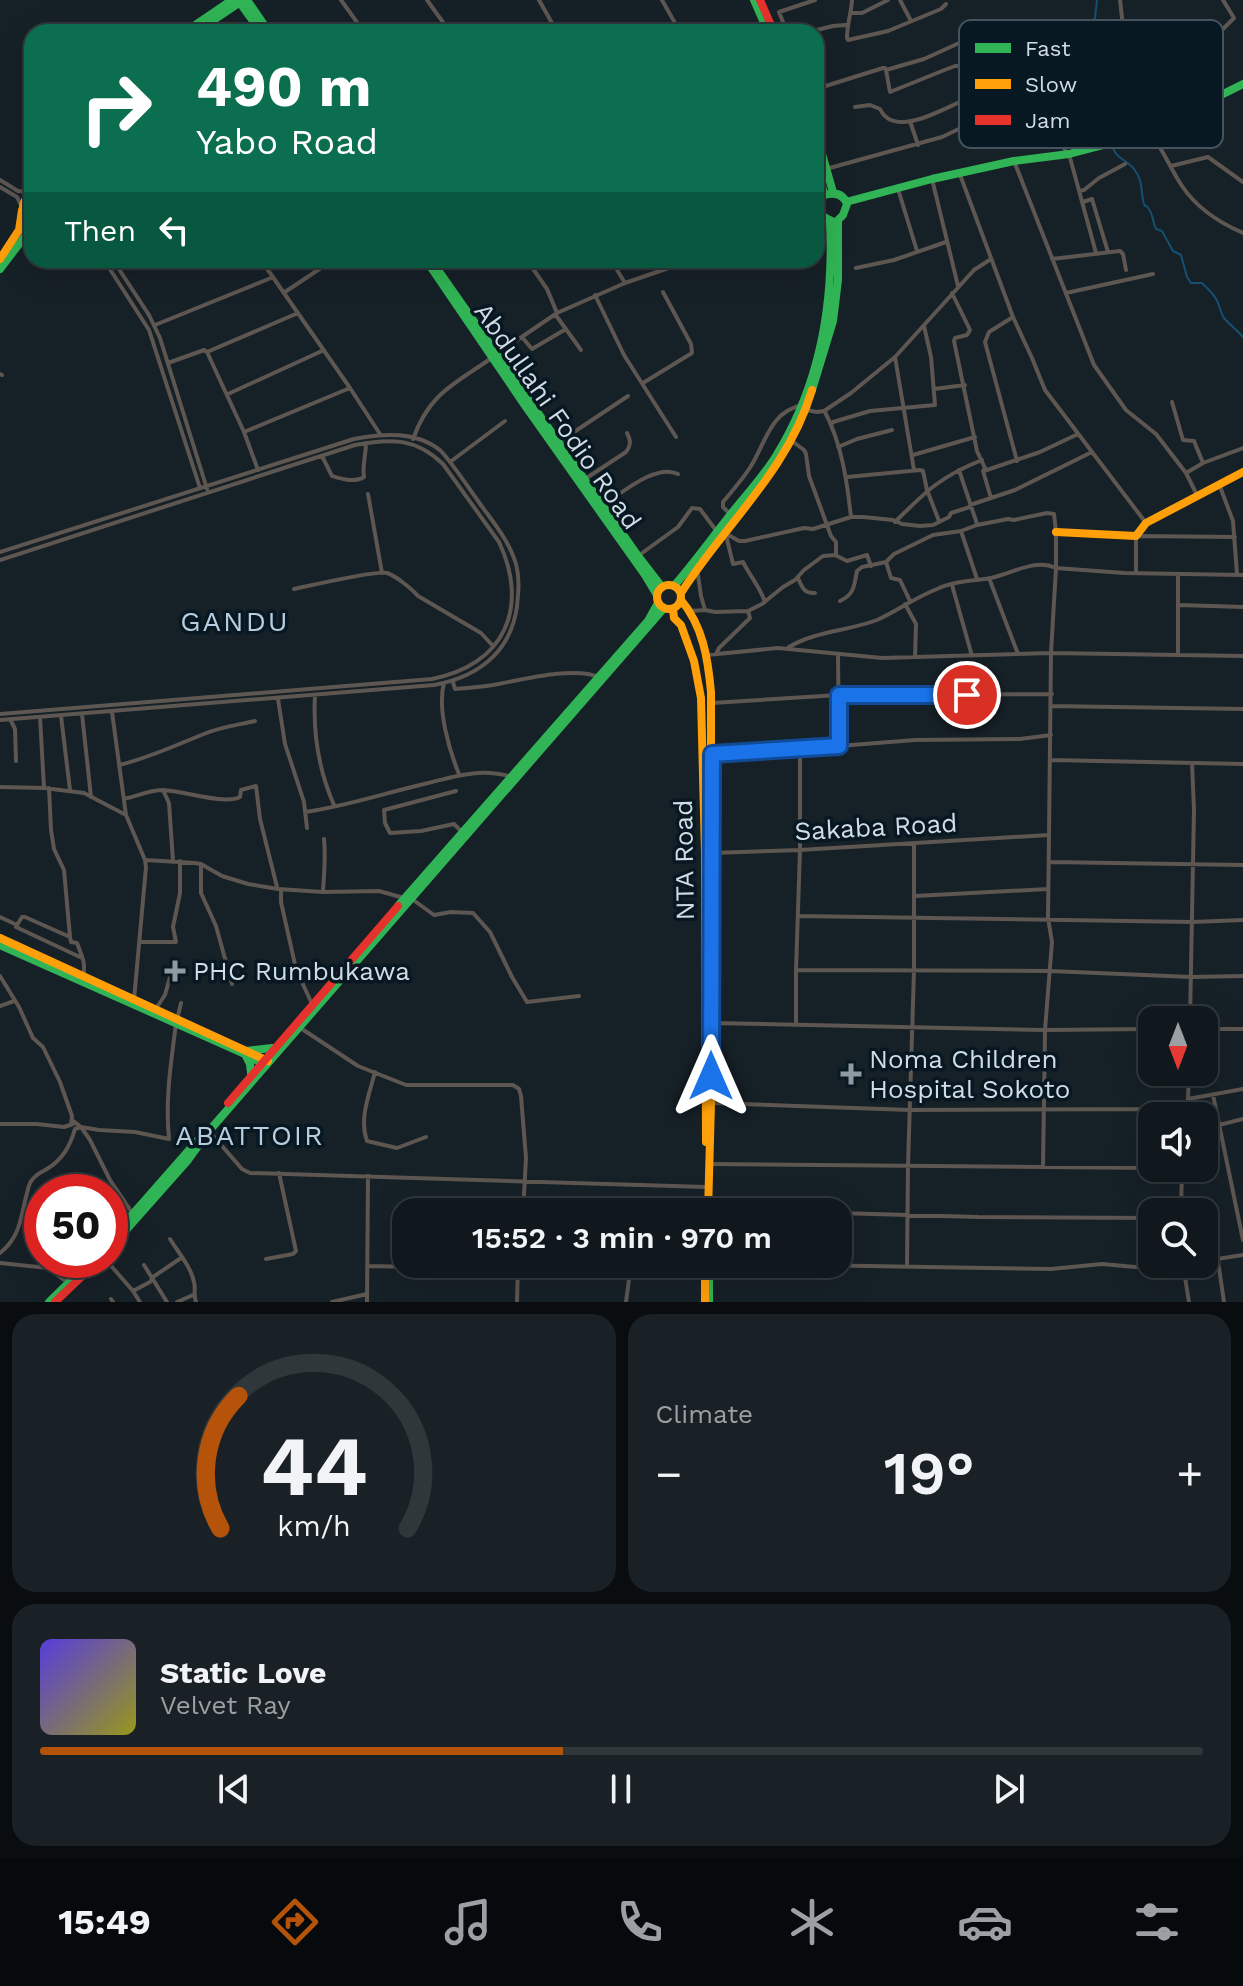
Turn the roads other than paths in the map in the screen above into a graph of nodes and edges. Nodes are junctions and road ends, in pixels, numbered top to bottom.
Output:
1 (341, 0) edge
2 (427, 0) edge
3 (549, 0) edge
4 (662, 0) edge
5 (754, 0) edge
6 (760, 0) edge
7 (815, 0) edge
8 (852, 0) edge
9 (888, 0) edge
10 (900, 0) edge
11 (1120, 0) edge
12 (1223, 0) edge
13 (240, 1) edge
14 (540, 2) edge
15 (946, 4) dead end
16 (851, 13) junction
17 (911, 20) junction
18 (1122, 20) edge
19 (199, 24) edge
20 (207, 24) edge
21 (256, 24) edge
22 (262, 24) edge
23 (358, 24) edge
24 (444, 24) edge
25 (552, 24) edge
26 (676, 24) edge
27 (764, 24) edge
28 (770, 24) edge
29 (784, 24) edge
30 (847, 25) junction
31 (824, 28) edge
32 (1223, 29) edge
33 (959, 43) edge
34 (959, 66) edge
35 (886, 70) junction
36 (1243, 84) edge
37 (824, 86) edge
38 (1223, 94) edge
39 (959, 102) edge
40 (855, 107) dead end
41 (910, 121) junction
42 (959, 129) edge
43 (918, 145) junction
44 (1065, 148) edge
45 (1091, 148) edge
46 (1161, 148) edge
47 (1067, 154) junction
48 (1014, 161) junction
49 (824, 162) edge
50 (1125, 164) dead end
51 (1171, 166) junction
52 (826, 169) junction
53 (959, 172) junction
54 (932, 179) junction
55 (0, 180) edge
56 (824, 181) edge
57 (1243, 182) edge
58 (0, 187) edge
59 (898, 188) junction
60 (24, 191) edge
61 (1079, 191) junction
62 (828, 193) junction
63 (824, 197) edge
64 (24, 202) edge
65 (846, 202) junction
66 (1083, 202) junction
67 (22, 209) junction
68 (24, 214) edge
69 (824, 218) edge
70 (834, 220) junction
71 (1243, 233) edge
72 (24, 236) edge
73 (947, 242) junction
74 (917, 251) junction
75 (1096, 253) junction
76 (1108, 253) junction
77 (0, 259) edge
78 (991, 259) junction
79 (1052, 259) junction
80 (109, 268) edge
81 (118, 268) edge
82 (265, 268) edge
83 (321, 268) edge
84 (434, 268) edge
85 (533, 268) edge
86 (616, 268) edge
87 (669, 268) edge
88 (856, 268) dead end
89 (0, 269) edge
90 (1126, 270) dead end
91 (1153, 274) dead end
92 (271, 278) junction
93 (625, 283) junction
94 (958, 286) junction
95 (284, 292) junction
96 (663, 292) dead end
97 (952, 293) junction
98 (1066, 293) junction
99 (595, 295) junction
100 (298, 313) junction
101 (556, 314) junction
102 (1013, 317) junction
103 (154, 325) junction
104 (924, 326) junction
105 (566, 329) junction
106 (522, 337) junction
107 (324, 350) junction
108 (581, 350) dead end
109 (207, 352) junction
110 (495, 355) junction
111 (895, 357) junction
112 (168, 363) junction
113 (643, 383) junction
114 (965, 385) junction
115 (350, 388) junction
116 (934, 389) junction
117 (227, 394) junction
118 (628, 396) dead end
119 (1172, 402) dead end
120 (804, 408) junction
121 (905, 409) junction
122 (824, 411) junction
123 (505, 421) dead end
124 (831, 425) junction
125 (892, 430) dead end
126 (244, 432) junction
127 (627, 433) dead end
128 (380, 434) junction
129 (1078, 434) junction
130 (676, 437) dead end
131 (975, 437) junction
132 (413, 441) junction
133 (792, 441) junction
134 (559, 442) junction
135 (366, 443) junction
136 (838, 447) junction
137 (1243, 448) edge
138 (1092, 452) junction
139 (913, 455) junction
140 (322, 456) junction
141 (982, 460) junction
142 (1017, 461) junction
143 (450, 462) junction
144 (1203, 463) junction
145 (258, 470) junction
146 (914, 470) junction
147 (959, 470) junction
148 (983, 471) junction
149 (1243, 472) edge
150 (1186, 473) junction
151 (678, 474) dead end
152 (260, 477) junction
153 (847, 477) junction
154 (585, 479) junction
155 (1219, 484) junction
156 (208, 490) junction
157 (927, 490) junction
158 (201, 492) junction
159 (368, 494) dead end
160 (1197, 495) junction
161 (991, 499) junction
162 (603, 505) junction
163 (970, 505) junction
164 (731, 515) junction
165 (851, 517) junction
166 (486, 518) junction
167 (939, 521) junction
168 (895, 522) junction
169 (1146, 523) junction
170 (827, 525) junction
171 (977, 525) junction
172 (961, 531) junction
173 (1056, 532) junction
174 (722, 533) junction
175 (1136, 536) junction
176 (1235, 537) junction
177 (0, 552) edge
178 (835, 555) junction
179 (638, 556) junction
180 (0, 560) edge
181 (886, 562) junction
182 (871, 566) junction
183 (697, 568) junction
184 (1056, 568) junction
185 (382, 573) junction
186 (1136, 573) junction
187 (1178, 574) junction
188 (1241, 574) edge
189 (798, 578) junction
190 (989, 578) junction
191 (977, 579) junction
192 (952, 584) junction
193 (294, 589) dead end
194 (679, 593) junction
195 (815, 593) dead end
196 (663, 600) junction
197 (840, 601) dead end
198 (765, 602) junction
199 (908, 603) junction
200 (1179, 605) junction
201 (1243, 607) edge
202 (705, 610) junction
203 (690, 611) junction
204 (748, 611) junction
205 (493, 646) junction
206 (787, 648) junction
207 (1051, 653) junction
208 (711, 654) junction
209 (1018, 654) junction
210 (838, 655) junction
211 (1178, 655) junction
212 (972, 656) junction
213 (1243, 656) edge
214 (915, 657) junction
215 (599, 677) junction
216 (453, 682) junction
217 (444, 683) junction
218 (277, 691) junction
219 (315, 692) junction
220 (1052, 694) junction
221 (839, 695) junction
222 (278, 698) junction
223 (712, 703) junction
224 (111, 705) junction
225 (1051, 706) junction
226 (1243, 709) edge
227 (112, 711) junction
228 (0, 714) edge
229 (82, 714) junction
230 (61, 716) junction
231 (40, 717) junction
232 (10, 719) junction
233 (0, 720) edge
234 (255, 721) dead end
235 (1051, 735) junction
236 (839, 746) junction
237 (800, 749) junction
238 (712, 754) junction
239 (1051, 760) junction
240 (16, 761) dead end
241 (1192, 763) junction
242 (1243, 764) edge
243 (119, 765) junction
244 (459, 775) junction
245 (512, 777) junction
246 (0, 787) edge
247 (47, 788) junction
248 (70, 790) junction
249 (163, 790) junction
250 (456, 791) dead end
251 (91, 797) junction
252 (124, 799) junction
253 (334, 805) junction
254 (305, 812) junction
255 (126, 815) junction
256 (307, 828) dead end
257 (463, 833) junction
258 (1049, 835) junction
259 (324, 839) dead end
260 (914, 844) junction
261 (800, 850) junction
262 (708, 853) junction
263 (145, 860) junction
264 (173, 861) junction
265 (180, 861) junction
266 (1050, 862) junction
267 (201, 864) junction
268 (1192, 865) junction
269 (1243, 865) edge
270 (279, 889) junction
271 (1049, 889) junction
272 (323, 892) junction
273 (915, 896) junction
274 (408, 898) junction
275 (798, 916) junction
276 (0, 917) edge
277 (914, 918) junction
278 (1048, 918) junction
279 (1243, 920) edge
280 (1192, 922) junction
281 (17, 925) junction
282 (70, 937) junction
283 (0, 938) edge
284 (139, 942) junction
285 (0, 945) edge
286 (82, 958) junction
287 (796, 970) junction
288 (914, 970) junction
289 (1050, 971) junction
290 (181, 974) dead end
291 (0, 976) edge
292 (1243, 976) edge
293 (83, 977) junction
294 (1191, 977) junction
295 (232, 984) dead end
296 (579, 996) dead end
297 (134, 1000) junction
298 (14, 1001) junction
299 (181, 1003) dead end
300 (312, 1004) junction
301 (0, 1006) edge
302 (1190, 1006) edge
303 (155, 1010) junction
304 (177, 1022) junction
305 (711, 1023) junction
306 (796, 1025) junction
307 (299, 1027) junction
308 (911, 1027) junction
309 (1138, 1029) edge
310 (1218, 1029) edge
311 (1243, 1029) edge
312 (1045, 1030) junction
313 (276, 1047) junction
314 (246, 1052) junction
315 (265, 1062) junction
316 (375, 1072) junction
317 (251, 1075) junction
318 (1188, 1086) edge
319 (1243, 1089) edge
320 (1213, 1095) junction
321 (1188, 1099) junction
322 (1187, 1102) edge
323 (711, 1103) junction
324 (1138, 1109) edge
325 (910, 1110) junction
326 (1043, 1110) junction
327 (1243, 1119) edge
328 (73, 1123) junction
329 (0, 1124) edge
330 (1219, 1125) junction
331 (81, 1127) junction
332 (209, 1131) junction
333 (426, 1137) dead end
334 (708, 1164) junction
335 (908, 1166) junction
336 (1043, 1167) junction
337 (1138, 1168) edge
338 (279, 1173) junction
339 (368, 1176) junction
340 (526, 1183) junction
341 (706, 1187) junction
342 (524, 1198) edge
343 (706, 1198) edge
344 (707, 1198) edge
345 (852, 1213) edge
346 (133, 1214) junction
347 (908, 1215) junction
348 (1138, 1218) edge
349 (128, 1220) edge
350 (128, 1228) edge
351 (170, 1239) dead end
352 (1243, 1240) edge
353 (0, 1253) edge
354 (1243, 1255) edge
355 (181, 1258) junction
356 (266, 1259) dead end
357 (1218, 1259) edge
358 (0, 1263) edge
359 (144, 1265) dead end
360 (852, 1265) edge
361 (367, 1266) junction
362 (392, 1266) edge
363 (907, 1266) junction
364 (1138, 1267) edge
365 (1218, 1270) edge
366 (73, 1278) edge
367 (79, 1278) edge
368 (122, 1278) edge
369 (518, 1278) edge
370 (629, 1278) edge
371 (707, 1278) edge
372 (1185, 1278) edge
373 (153, 1279) junction
374 (68, 1283) junction
375 (133, 1291) junction
376 (367, 1294) junction
377 (193, 1295) junction
378 (52, 1302) edge
379 (140, 1302) edge
380 (167, 1302) edge
381 (177, 1302) edge
382 (196, 1302) edge
383 (332, 1302) edge
384 (367, 1302) edge
385 (517, 1302) edge
386 (626, 1302) edge
387 (707, 1302) edge
388 (1189, 1302) edge
389 (1224, 1302) edge

1 - 23 street
2 - 24 street
3 - 14 street
4 - 26 street
5 - 27 main road
6 - 28 main road
7 - 29 street
8 - 16 street
9 - 16 street
10 - 17 street
11 - 18 street
12 - 32 street
13 - 19 main road
13 - 20 main road
13 - 21 main road
13 - 22 main road
14 - 25 street
15 - 17 street
16 - 30 street
17 - 30 street
30 - 31 street
33 - 35 street
34 - 35 street
35 - 37 street
36 - 38 main road
39 - 41 street
40 - 41 street
41 - 43 street
42 - 43 street
43 - 52 street
44 - 47 street
45 - 47 main road
46 - 51 street
47 - 48 main road
47 - 61 street
48 - 53 main road
48 - 79 street
49 - 52 main road
50 - 61 street
51 - 57 street
51 - 71 street
52 - 62 main road
53 - 54 main road
53 - 78 street
54 - 59 main road
54 - 73 street
55 - 60 street
56 - 62 main road
58 - 67 street
59 - 65 main road
59 - 74 street
61 - 66 street
62 - 63 main road
62 - 65 main road
64 - 67 main road
65 - 70 main road
66 - 75 street
66 - 76 street
67 - 68 main road
67 - 77 main road
69 - 70 main road
70 - 120 main road
72 - 89 main road
73 - 74 street
73 - 94 street
74 - 88 street
75 - 76 street
75 - 79 street
76 - 90 street
78 - 94 street
78 - 102 street
79 - 98 street
80 - 158 street
81 - 103 street
82 - 92 street
83 - 95 street
84 - 110 main road, Abdullahi Fodio Road
85 - 101 street
86 - 93 street
87 - 93 street
91 - 98 street
92 - 95 street
92 - 103 street
93 - 99 street
94 - 97 street
95 - 100 street
96 - 113 street
97 - 104 street
97 - 114 street
98 - 150 street
99 - 101 street
99 - 113 street
100 - 107 street
100 - 109 street
101 - 105 street
101 - 106 street
102 - 129 street
102 - 142 street
103 - 112 street
104 - 111 street
104 - 116 street
105 - 106 street
105 - 108 street
106 - 110 street
107 - 115 street
107 - 117 street
109 - 112 street
109 - 117 street
110 - 132 street
110 - 134 main road, Abdullahi Fodio Road
110 - 196 main road, Abdullahi Fodio Road
111 - 121 street
111 - 122 street
112 - 156 street
113 - 130 street
114 - 116 street
114 - 131 street
115 - 126 street
115 - 128 street
116 - 121 street
117 - 126 street
118 - 134 street
119 - 144 street
120 - 122 street
120 - 133 main road
120 - 164 main road
120 - 164 street
121 - 124 street
121 - 139 street
122 - 124 street
123 - 143 street
124 - 136 street
125 - 136 street
126 - 145 street
127 - 154 street
128 - 132 street
128 - 145 street
129 - 138 street
129 - 142 street
131 - 139 street
131 - 141 street
132 - 135 street
132 - 143 street
132 - 166 street
133 - 170 street
133 - 174 main road
134 - 154 main road, Abdullahi Fodio Road
135 - 140 street
135 - 140 street
136 - 153 street
137 - 144 street
138 - 161 street
138 - 169 street
139 - 146 street
140 - 152 street
141 - 147 street
141 - 148 street
142 - 148 street
143 - 166 street
144 - 150 street
145 - 152 street
145 - 156 street
146 - 153 street
146 - 157 street
147 - 157 street
147 - 163 street
148 - 161 street
149 - 155 main road
150 - 160 street
151 - 162 street
152 - 156 street
153 - 165 street
154 - 162 main road, Abdullahi Fodio Road
155 - 160 main road
155 - 176 street
156 - 158 street
157 - 167 street
157 - 168 street
158 - 177 street
158 - 180 street
159 - 185 street
160 - 169 main road
161 - 163 street
162 - 179 main road, Abdullahi Fodio Road
163 - 167 street
163 - 171 street
164 - 174 main road
165 - 168 street
165 - 170 street
166 - 205 street
166 - 216 street
167 - 168 street
169 - 175 main road
170 - 174 street
170 - 178 street
171 - 172 street
171 - 173 street
172 - 181 street
172 - 191 street
173 - 175 main road
173 - 184 street
174 - 179 street
174 - 183 main road
174 - 194 main road
174 - 198 street
175 - 176 street
175 - 186 street
176 - 188 street
178 - 182 street
178 - 189 street
179 - 196 main road, Abdullahi Fodio Road
181 - 182 street
181 - 199 street
182 - 197 street
183 - 194 main road
183 - 202 street
184 - 186 street
184 - 190 street
184 - 207 street
185 - 193 street
185 - 205 street
186 - 187 street
187 - 188 street
187 - 200 street
189 - 195 street
189 - 198 street
190 - 191 street
190 - 209 street
191 - 192 street
192 - 199 street
192 - 212 street
194 - 196 main road
194 - 196 main road
194 - 203 main road, NTA Road
196 - 215 main road
196 - 262 main road, NTA Road
196 - 274 main road
198 - 204 street
199 - 206 street
199 - 214 street
200 - 201 street
200 - 211 street
202 - 203 street
202 - 204 street
203 - 208 main road, NTA Road
204 - 208 street
205 - 219 street
206 - 208 street
206 - 210 street
207 - 209 street
207 - 211 street
207 - 220 street
208 - 223 main road, NTA Road
209 - 212 street
210 - 214 street
210 - 221 street
211 - 213 street
212 - 214 street
215 - 216 street
215 - 245 main road
216 - 217 street
217 - 219 street
217 - 244 street
218 - 219 street
218 - 222 street
218 - 224 street
219 - 222 street
219 - 253 street
220 - 221 street
220 - 225 street
221 - 223 street
221 - 236 street
222 - 227 street
222 - 254 street
223 - 238 main road, NTA Road
224 - 227 street
224 - 228 street
225 - 226 street
225 - 235 street
227 - 229 street
227 - 243 street
229 - 230 street
229 - 251 street
230 - 231 street
230 - 248 street
231 - 232 street
231 - 247 street
232 - 233 street
232 - 240 street
234 - 243 street
235 - 236 street
235 - 239 street
236 - 237 street
237 - 238 street
237 - 261 street
238 - 262 main road, NTA Road
239 - 241 street
239 - 258 street
241 - 242 street
241 - 268 street
243 - 252 street
244 - 245 street
244 - 253 street
245 - 257 main road
246 - 247 street
247 - 248 street
247 - 282 street
248 - 251 street
249 - 252 street
249 - 264 street
249 - 270 street
250 - 257 street
251 - 255 street
252 - 255 street
253 - 254 street
254 - 256 street
255 - 263 street
257 - 274 main road
258 - 260 street, Sakaba Road
258 - 266 street
259 - 272 street
260 - 261 street, Sakaba Road
260 - 273 street
261 - 262 street, Sakaba Road
261 - 275 street
262 - 305 main road, NTA Road
262 - 341 main road, NTA Road
263 - 264 street
263 - 284 street
264 - 265 street
265 - 267 street
265 - 284 street
266 - 268 street
266 - 271 street
267 - 270 street
267 - 295 street
268 - 269 street
268 - 280 street
270 - 272 street
270 - 300 street
271 - 273 street
271 - 278 street
272 - 274 street
273 - 277 street
274 - 296 street
274 - 300 main road
274 - 307 main road
275 - 277 street
275 - 287 street
276 - 281 street
277 - 278 street
277 - 288 street
278 - 280 street
278 - 289 street
279 - 280 street
280 - 294 street
281 - 282 street
281 - 286 street
282 - 286 street
283 - 293 main road
284 - 297 street
285 - 304 main road
286 - 293 street
287 - 288 street
287 - 306 street
288 - 289 street
288 - 308 street
289 - 294 street
289 - 312 street
290 - 303 street
291 - 298 street
292 - 294 street
293 - 297 main road
294 - 302 street
297 - 303 main road
298 - 301 street
298 - 328 street
299 - 304 street
300 - 313 main road
303 - 304 main road
304 - 314 main road
304 - 331 street
305 - 306 street
305 - 323 main road, NTA Road
306 - 308 street
307 - 315 main road
307 - 316 street
308 - 312 street
308 - 325 street
309 - 312 street
310 - 311 street
312 - 326 street
313 - 314 main road
313 - 315 main road
314 - 315 main road
314 - 317 main road
315 - 317 main road
315 - 332 main road
316 - 333 street
316 - 340 street
317 - 346 main road
318 - 321 street
319 - 320 street
320 - 321 street
320 - 330 street
321 - 322 street
323 - 325 street
323 - 334 main road, NTA Road
324 - 326 street
325 - 326 street
325 - 335 street
326 - 336 street
327 - 330 street
328 - 329 street
328 - 331 street
330 - 352 street
331 - 346 street
331 - 353 street
332 - 338 street
332 - 350 main road
334 - 335 street
334 - 344 main road, NTA Road
335 - 336 street
335 - 347 street
336 - 337 street
338 - 339 street
338 - 356 street
339 - 340 street
339 - 361 street
340 - 341 street
340 - 342 street
341 - 343 main road, NTA Road
345 - 347 street
346 - 349 main road
347 - 348 street
347 - 363 street
351 - 355 street
354 - 357 street
355 - 373 street
355 - 377 street
358 - 374 street
359 - 373 street
360 - 363 street
361 - 362 street
361 - 376 street
363 - 364 street
365 - 389 street
366 - 374 main road
367 - 378 main road
368 - 375 street
369 - 385 street
370 - 386 street
371 - 387 main road
372 - 388 street
373 - 375 street
373 - 380 street
374 - 378 main road
375 - 379 street
376 - 383 street
376 - 384 street
377 - 381 street
377 - 382 street

